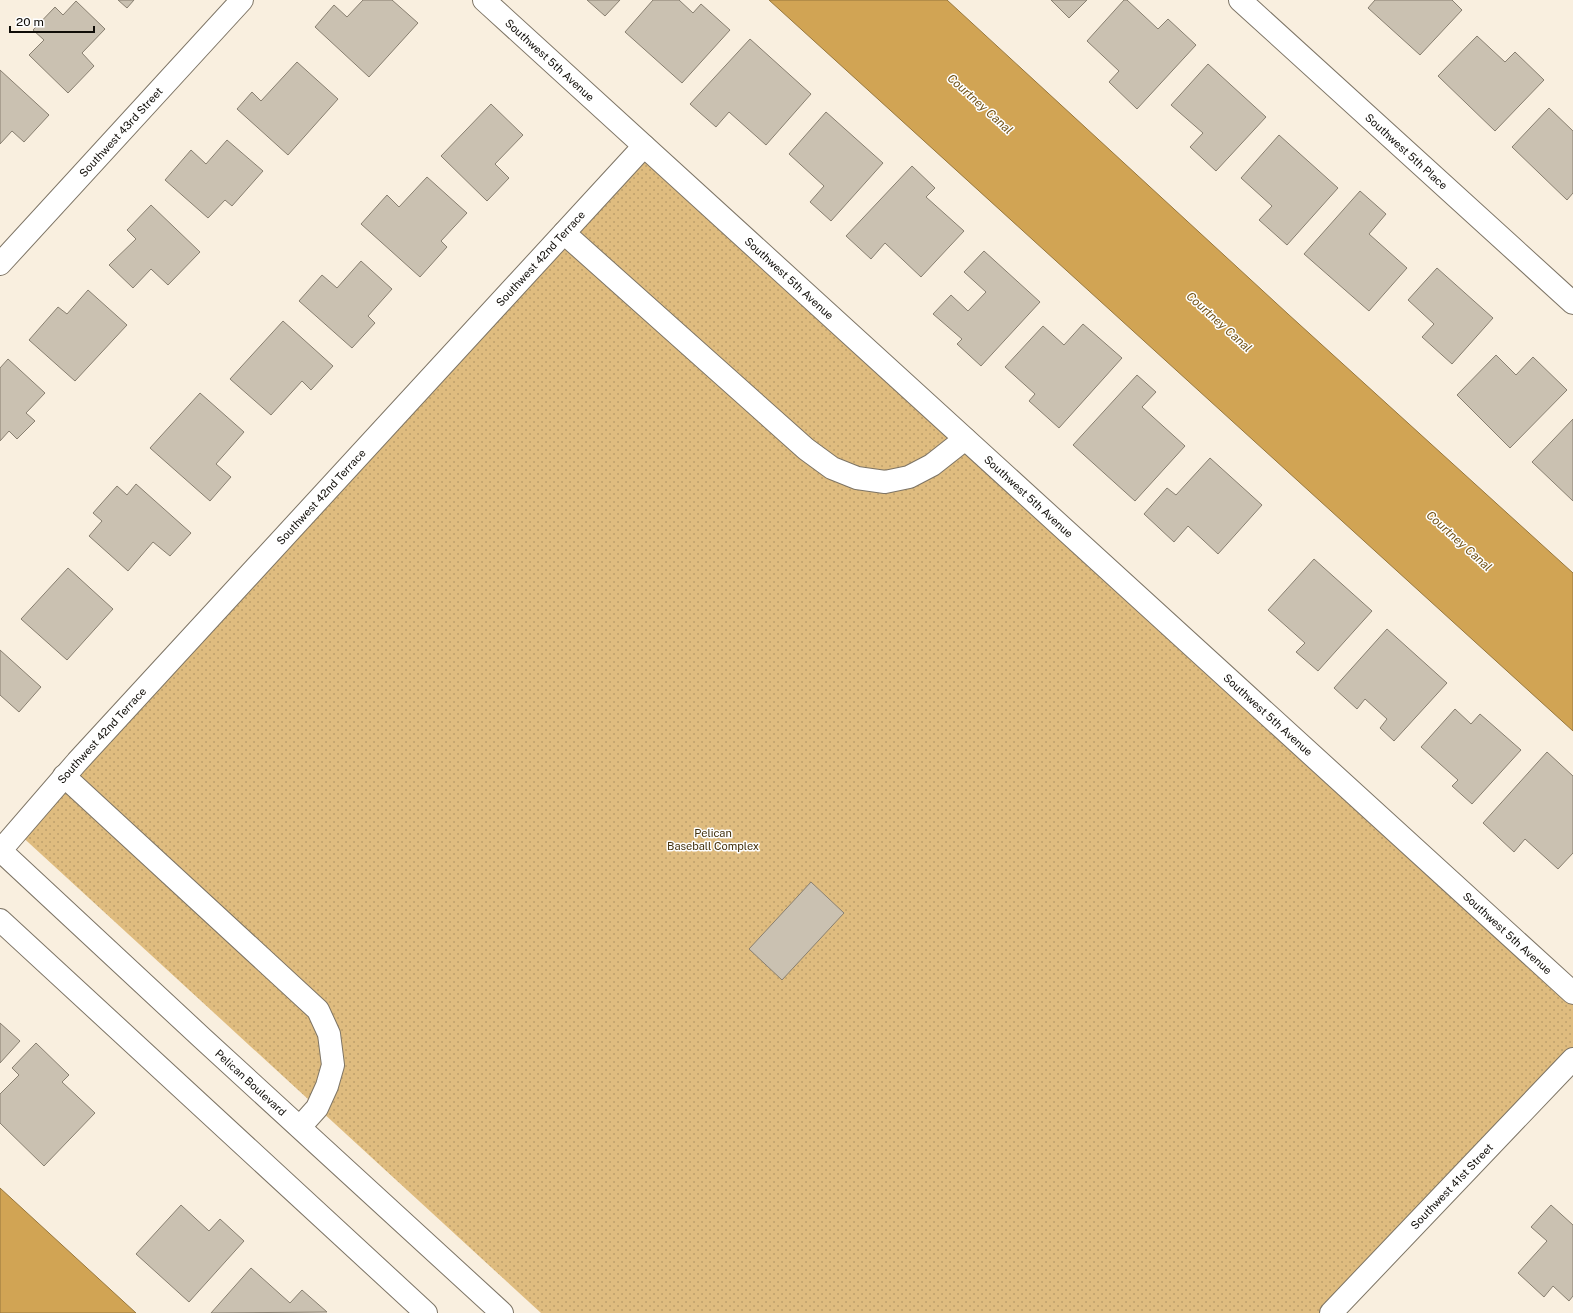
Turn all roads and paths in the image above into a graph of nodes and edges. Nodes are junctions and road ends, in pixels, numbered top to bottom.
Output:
1 (242, 0) edge
2 (484, 0) edge
3 (1240, 0) edge
4 (644, 146) junction
5 (564, 233) junction
6 (0, 264) edge
7 (1573, 303) edge
8 (965, 439) junction
9 (64, 776) junction
10 (0, 851) edge
11 (0, 920) edge
12 (1573, 993) edge
13 (1573, 1059) edge
14 (300, 1127) junction
15 (426, 1313) edge
16 (502, 1313) edge
17 (1331, 1313) edge

1 - 6 street, Southwest 43rd Street
2 - 4 street, Southwest 5th Avenue
3 - 7 street, Southwest 5th Place
4 - 5 street, Southwest 42nd Terrace
4 - 8 street, Southwest 5th Avenue
5 - 8 street
5 - 9 street, Southwest 42nd Terrace
8 - 12 street, Southwest 5th Avenue
9 - 10 street, Southwest 42nd Terrace
9 - 14 street
10 - 14 street, Pelican Boulevard
11 - 15 street
13 - 17 street, Southwest 41st Street
14 - 16 street, Pelican Boulevard

